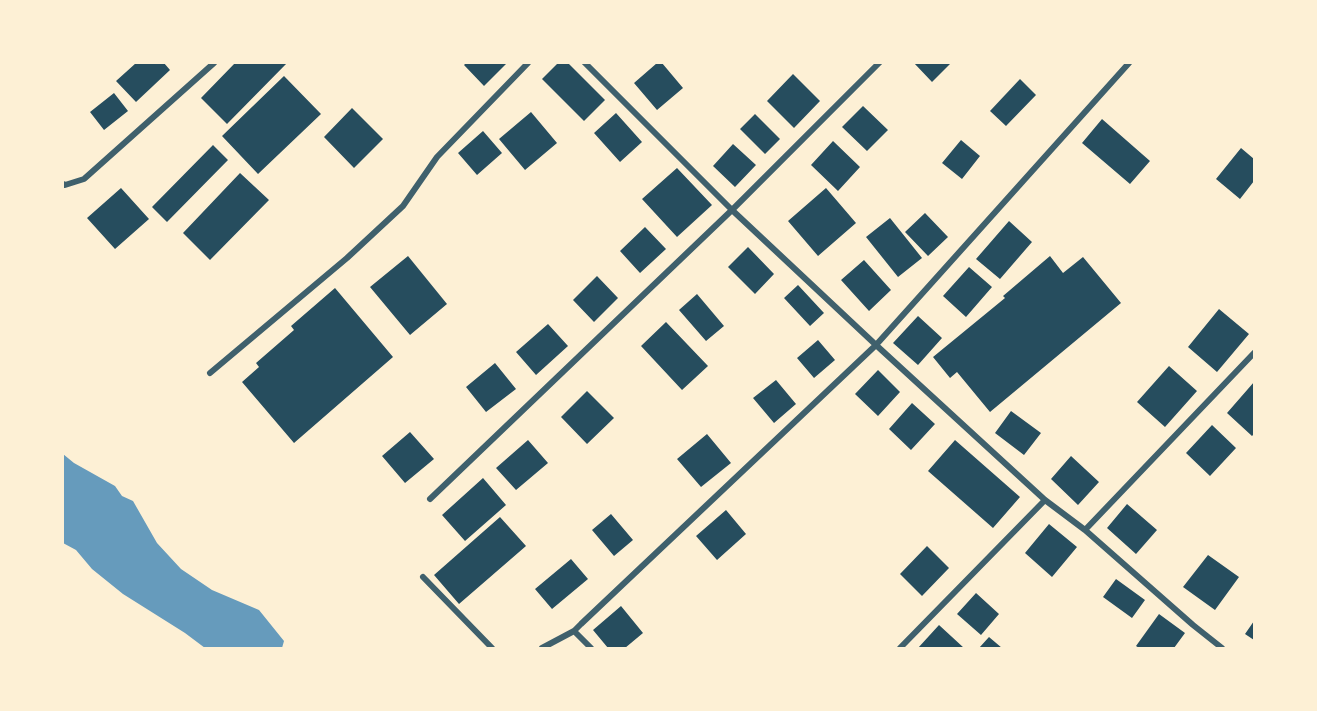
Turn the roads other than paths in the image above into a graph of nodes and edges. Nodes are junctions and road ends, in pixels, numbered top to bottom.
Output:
1 (214, 63) edge
2 (528, 63) edge
3 (585, 63) edge
4 (879, 63) edge
5 (1129, 63) edge
6 (64, 184) edge
7 (732, 210) junction
8 (876, 345) junction
9 (1254, 353) edge
10 (210, 373) dead end
11 (430, 499) dead end
12 (1045, 500) junction
13 (1085, 530) junction
14 (423, 577) dead end
15 (574, 630) junction
16 (492, 648) edge
17 (542, 648) edge
18 (591, 648) edge
19 (900, 648) edge
20 (1222, 648) edge

1 - 6 street
2 - 10 street
3 - 7 street
4 - 7 street
5 - 8 street
7 - 8 street
7 - 11 street
8 - 12 street
8 - 15 street
9 - 13 street
12 - 13 street
12 - 19 street
13 - 20 street
14 - 16 street
15 - 17 street
15 - 18 street

